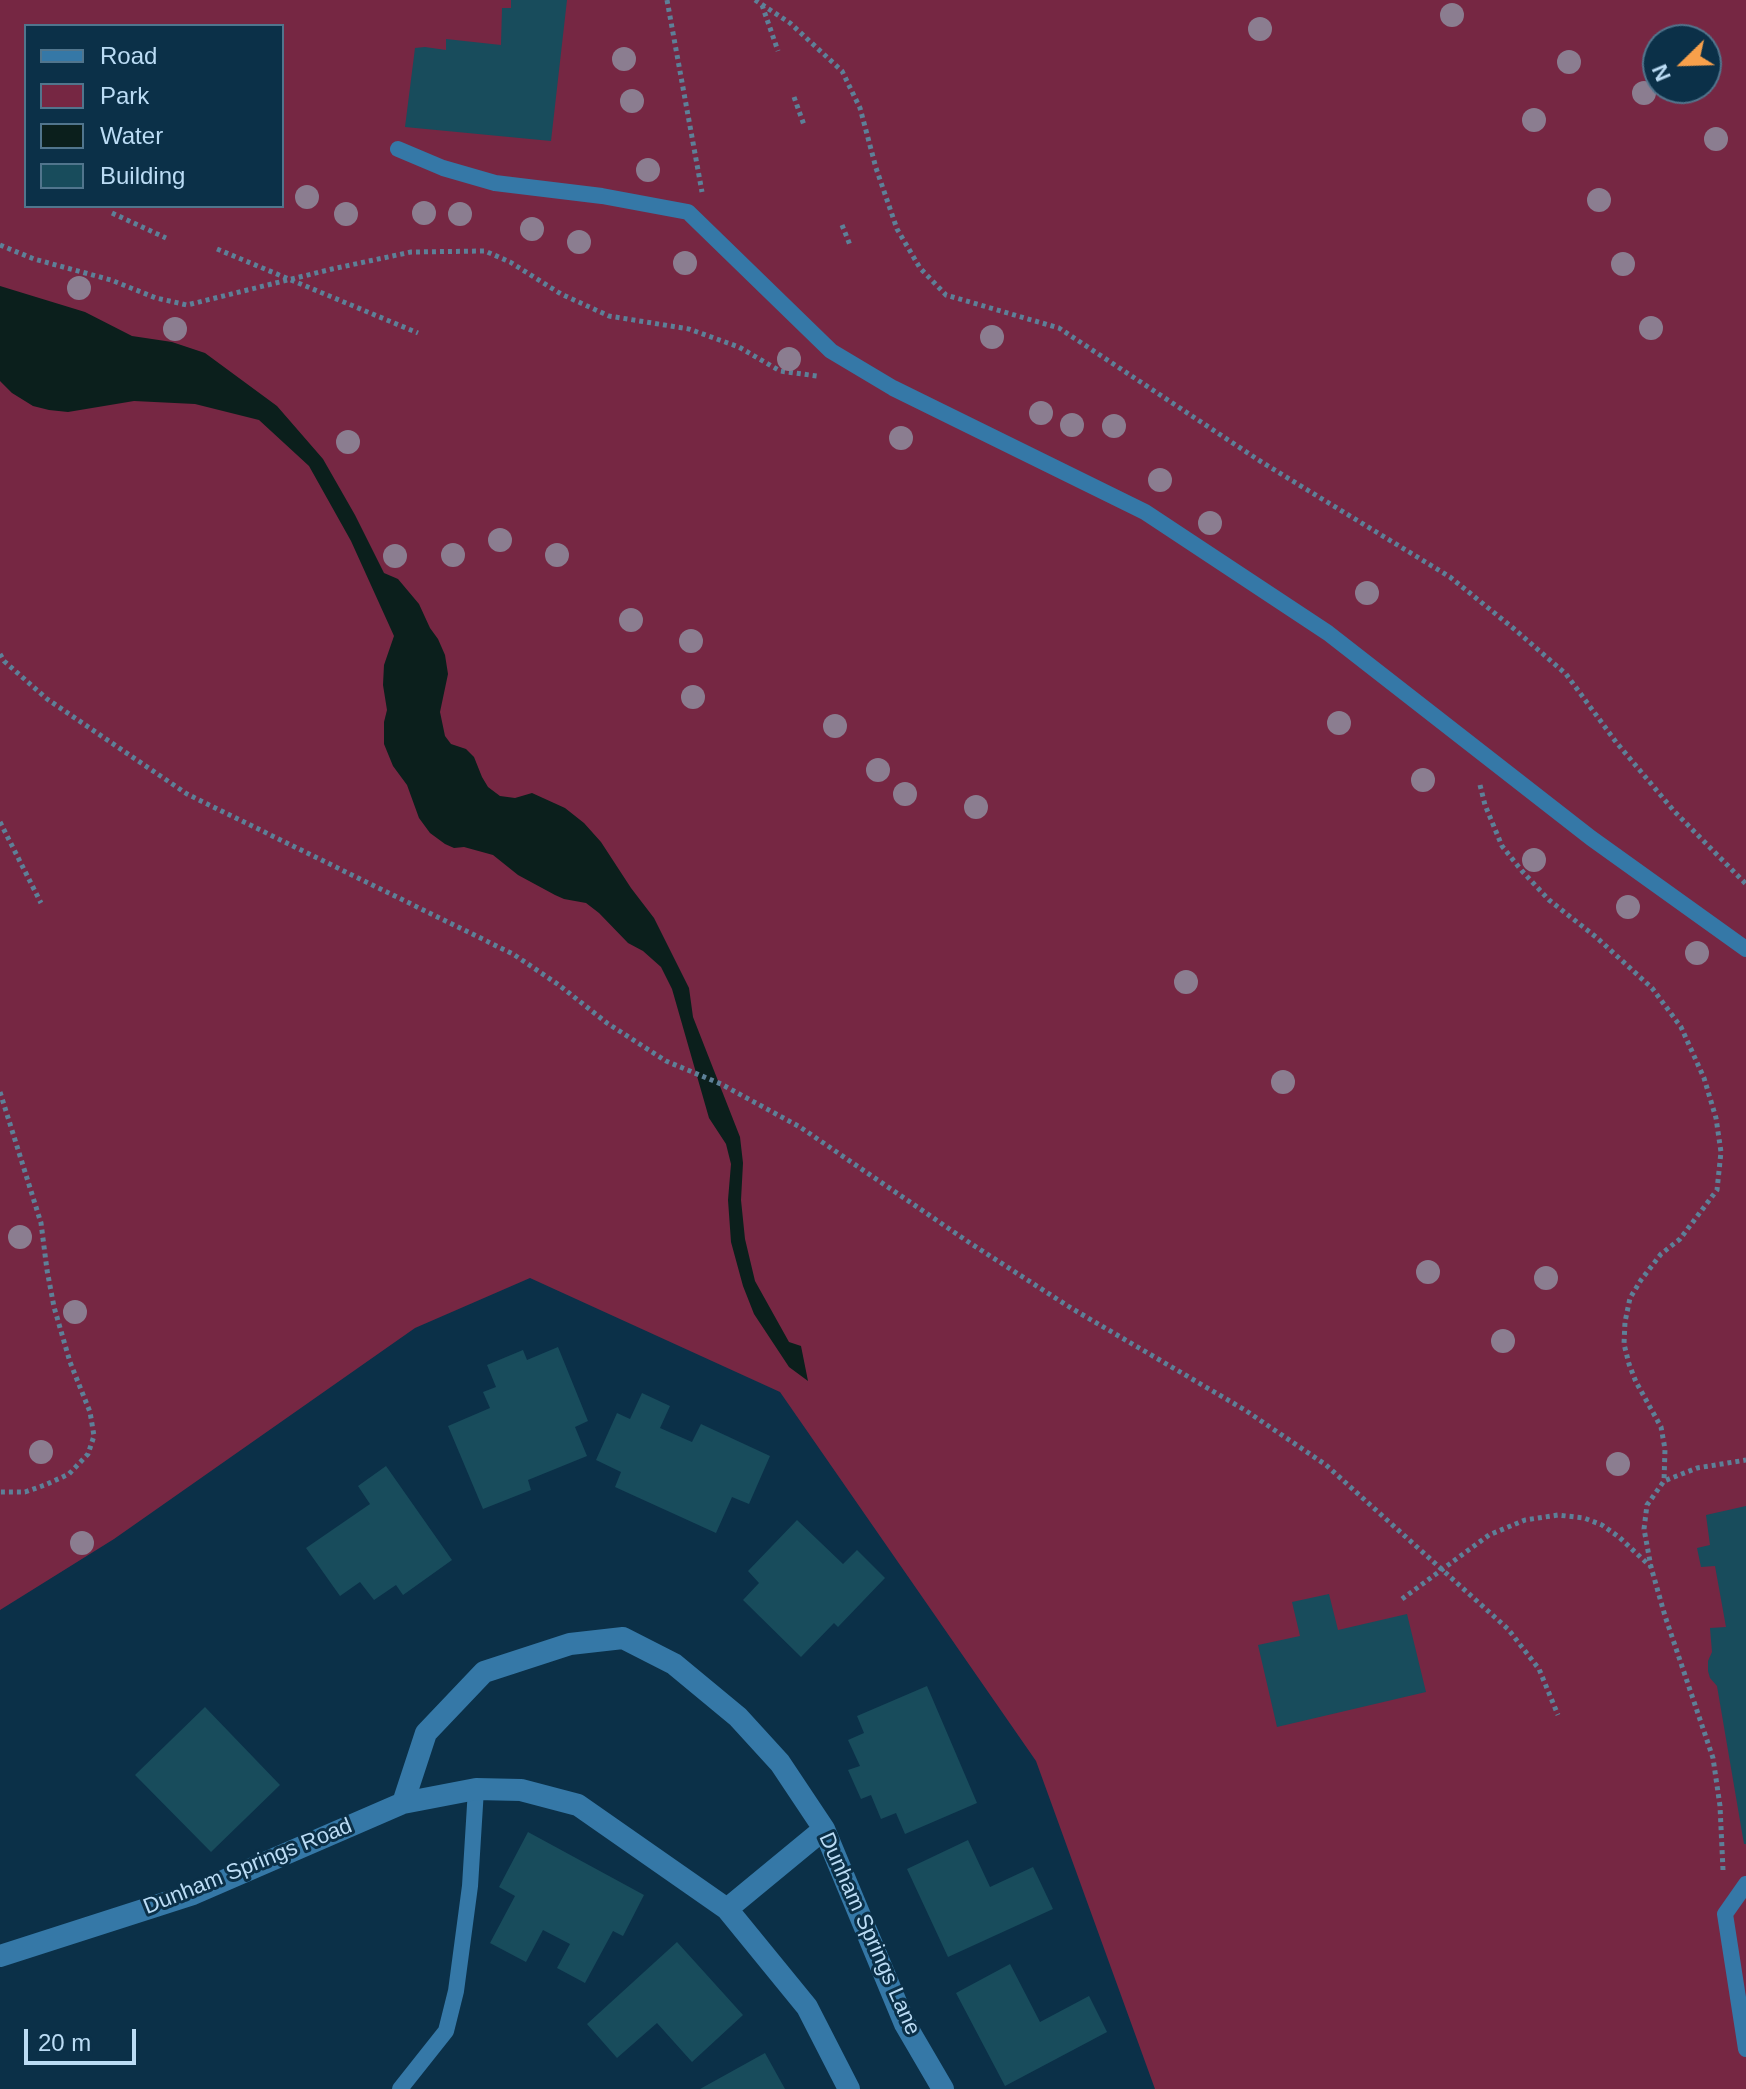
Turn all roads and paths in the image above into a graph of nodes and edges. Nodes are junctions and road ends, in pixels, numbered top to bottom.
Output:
1 (667, 0) edge
2 (759, 1) edge
3 (778, 51) dead end
4 (794, 97) dead end
5 (804, 125) dead end
6 (398, 149) dead end
7 (688, 212) junction
8 (112, 213) dead end
9 (842, 225) dead end
10 (166, 238) dead end
11 (0, 245) edge
12 (850, 245) dead end
13 (217, 249) dead end
14 (290, 280) junction
15 (418, 333) dead end
16 (862, 369) junction
17 (0, 654) edge
18 (1470, 744) junction
19 (0, 822) edge
20 (1746, 884) edge
21 (41, 903) dead end
22 (1746, 949) edge
23 (0, 1092) edge
24 (1746, 1460) edge
25 (1664, 1481) junction
26 (0, 1492) edge
27 (1651, 1567) junction
28 (1442, 1569) junction
29 (1402, 1599) dead end
30 (1558, 1715) dead end
31 (476, 1789) junction
32 (403, 1803) junction
33 (824, 1829) junction
34 (1746, 1884) edge
35 (727, 1909) junction
36 (1725, 1914) junction
37 (0, 1956) edge
38 (1746, 2049) edge
39 (400, 2089) edge
40 (849, 2089) edge
41 (943, 2089) edge

1 - 7 path
2 - 3 path
2 - 20 path
4 - 5 path
6 - 7 lane
7 - 16 lane
8 - 10 path
9 - 12 path
11 - 14 path
13 - 14 path
14 - 15 path
14 - 16 path
16 - 18 lane
17 - 28 path
18 - 22 lane
18 - 25 path
19 - 21 path
23 - 26 path
24 - 25 path
25 - 27 path
27 - 28 path
27 - 36 path
28 - 29 path
28 - 30 path
31 - 32 street
31 - 35 street
31 - 39 lane
32 - 33 street, Dunham Springs Lane
32 - 37 street, Dunham Springs Road
33 - 35 street
33 - 41 street, Dunham Springs Lane
34 - 36 lane
35 - 40 street
36 - 38 lane

